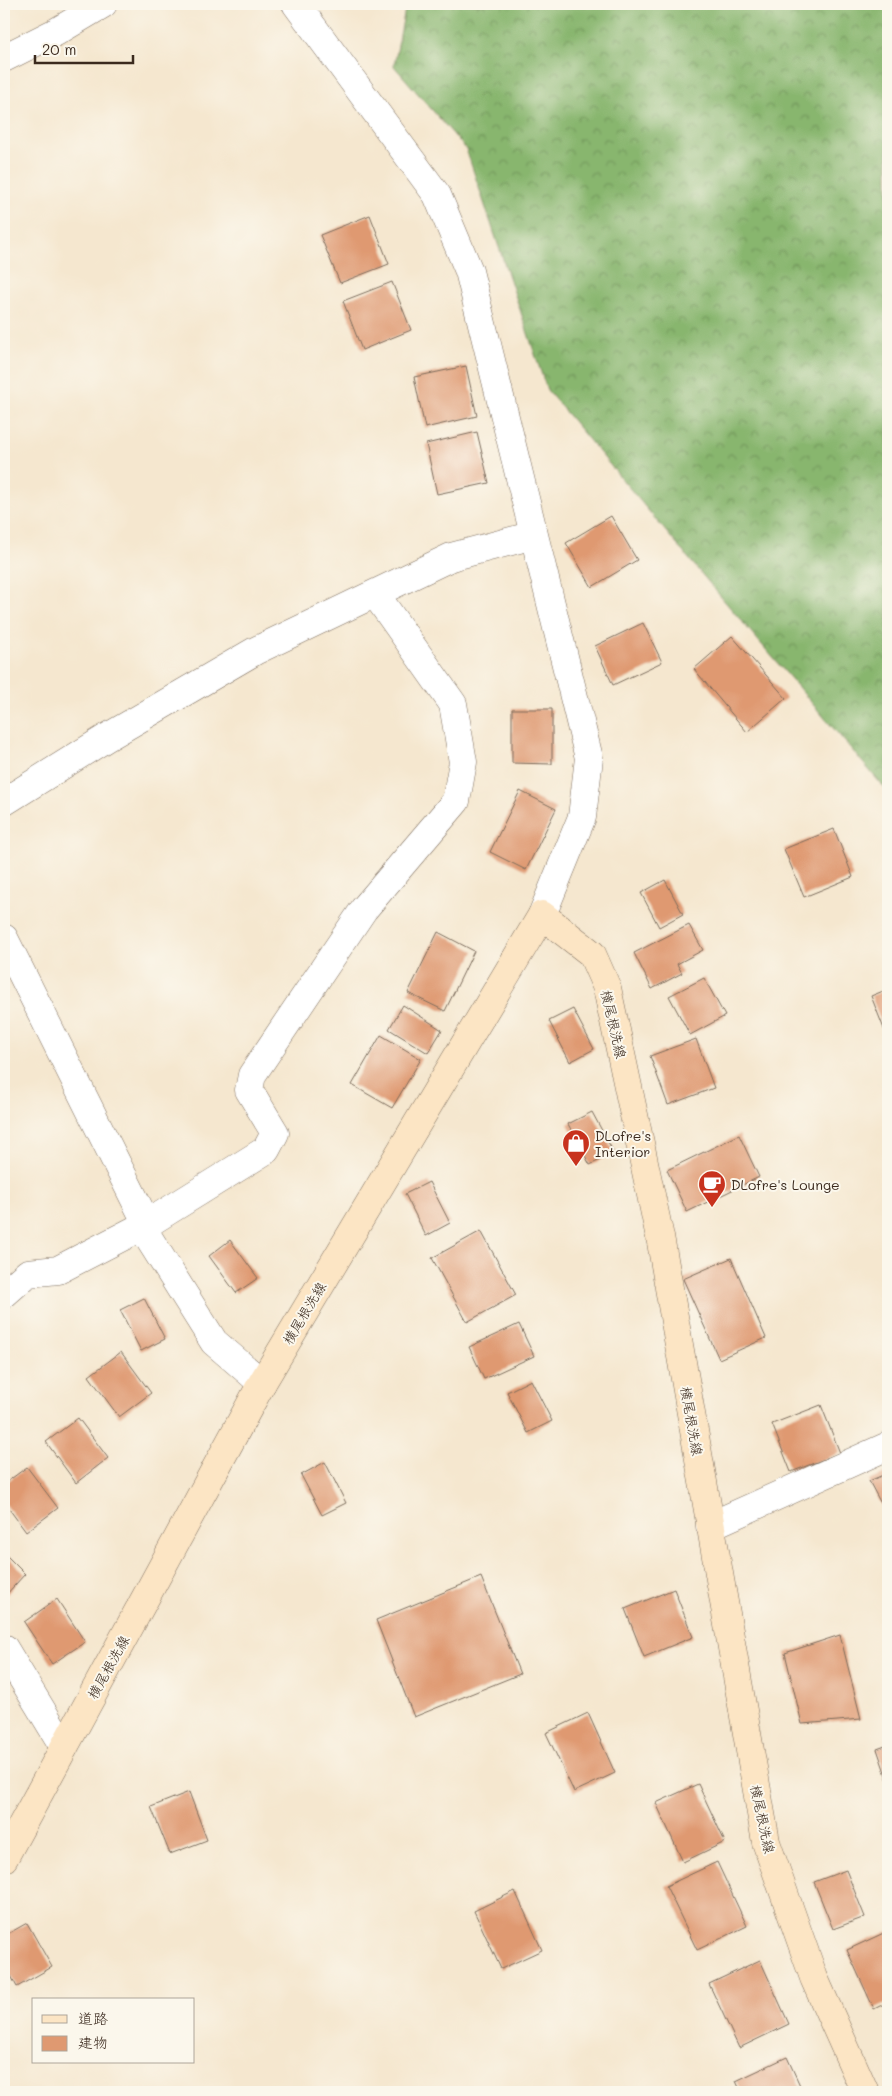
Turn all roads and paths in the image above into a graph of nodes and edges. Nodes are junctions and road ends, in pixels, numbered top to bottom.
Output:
1 (103, 4) edge
2 (296, 4) edge
3 (4, 58) edge
4 (534, 535) junction
5 (376, 595) junction
6 (4, 802) edge
7 (542, 915) junction
8 (4, 938) edge
9 (147, 1224) junction
10 (4, 1294) edge
11 (262, 1383) junction
12 (888, 1446) edge
13 (710, 1526) junction
14 (4, 1648) edge
15 (64, 1747) junction
16 (4, 1858) edge
17 (865, 2092) edge

1 - 3 street
2 - 4 street
4 - 5 street
4 - 7 street
5 - 6 street
5 - 9 street
7 - 11 main road, 横尾根洗線
7 - 13 main road, 横尾根洗線
8 - 9 street
9 - 10 street
9 - 11 street
11 - 15 main road, 横尾根洗線
12 - 13 street
13 - 17 main road, 横尾根洗線
14 - 15 street
15 - 16 main road, 横尾根洗線

